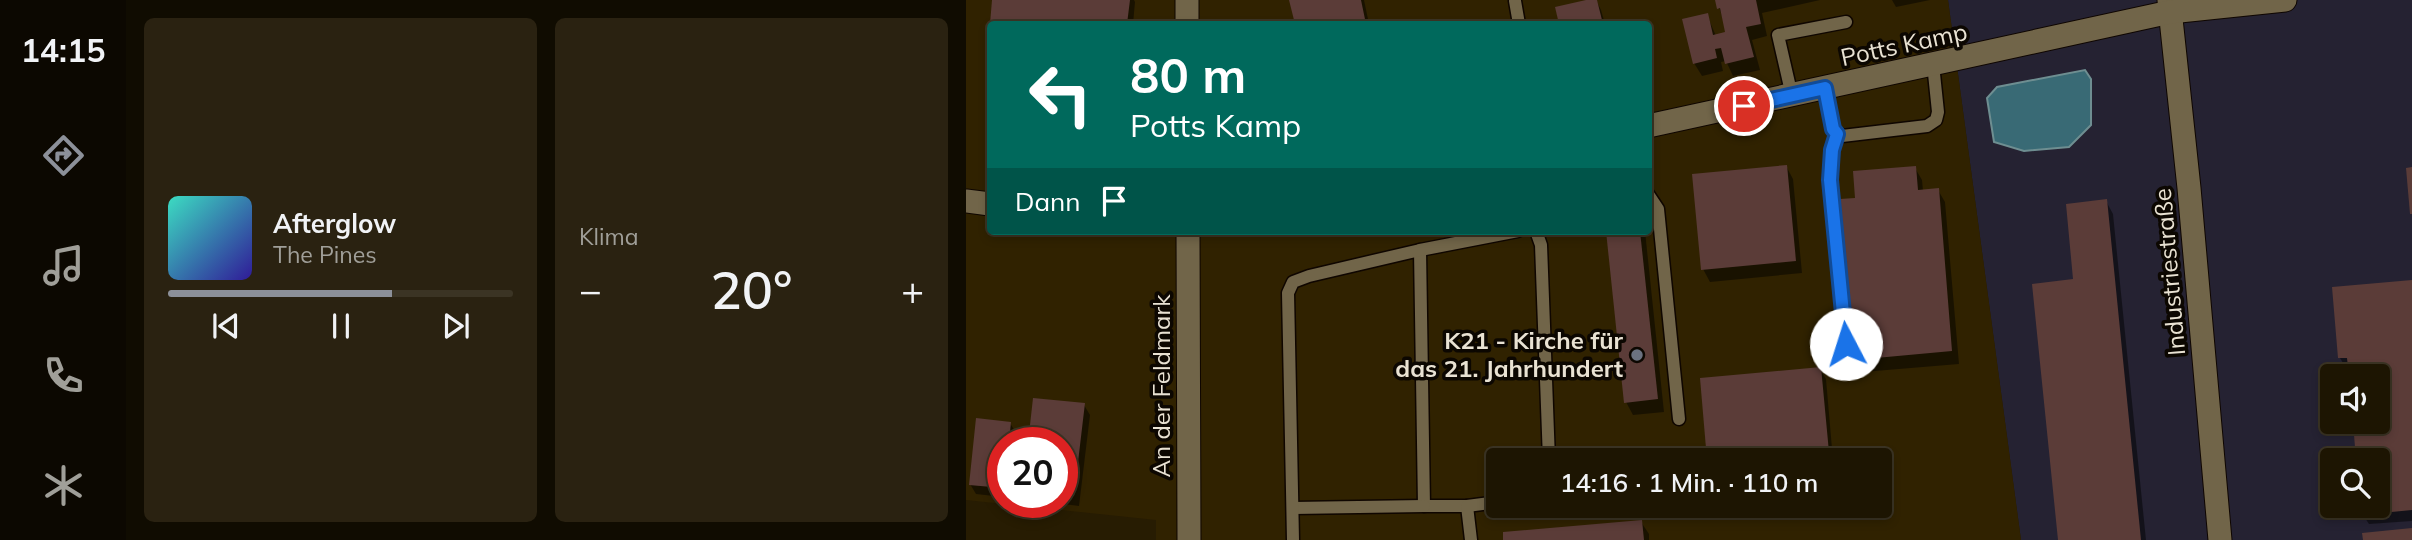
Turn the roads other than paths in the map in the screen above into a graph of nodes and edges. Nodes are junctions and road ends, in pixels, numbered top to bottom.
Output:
1 (1187, 0) edge
2 (2285, 0) edge
3 (1515, 1) edge
4 (2170, 6) edge
5 (1187, 21) edge
6 (1519, 21) edge
7 (1846, 22) dead end
8 (1933, 64) junction
9 (1825, 88) junction
10 (1792, 96) junction
11 (1652, 125) edge
12 (1837, 134) junction
13 (1652, 200) edge
14 (966, 201) edge
15 (987, 204) edge
16 (1188, 235) edge
17 (1497, 235) edge
18 (1537, 235) edge
19 (1420, 250) junction
20 (1846, 344) dead end
21 (1679, 419) dead end
22 (1549, 448) edge
23 (1486, 504) edge
24 (1424, 506) junction
25 (1467, 506) junction
26 (1293, 508) junction
27 (1189, 540) edge
28 (1293, 540) edge
29 (1471, 540) edge
30 (2220, 540) edge

1 - 5 street
2 - 4 street, Potts Kamp
3 - 6 lane
4 - 8 street, Potts Kamp
4 - 30 street, Industriestraße
7 - 10 lane
8 - 9 street, Potts Kamp
8 - 12 lane
9 - 10 street, Potts Kamp
9 - 12 lane
10 - 11 street, Potts Kamp
12 - 20 lane
13 - 21 lane
14 - 15 street
16 - 27 street, An der Feldmark
17 - 19 lane
18 - 22 lane
19 - 24 lane
19 - 26 lane
23 - 25 lane
24 - 25 lane
24 - 26 lane
25 - 29 lane
26 - 28 lane

